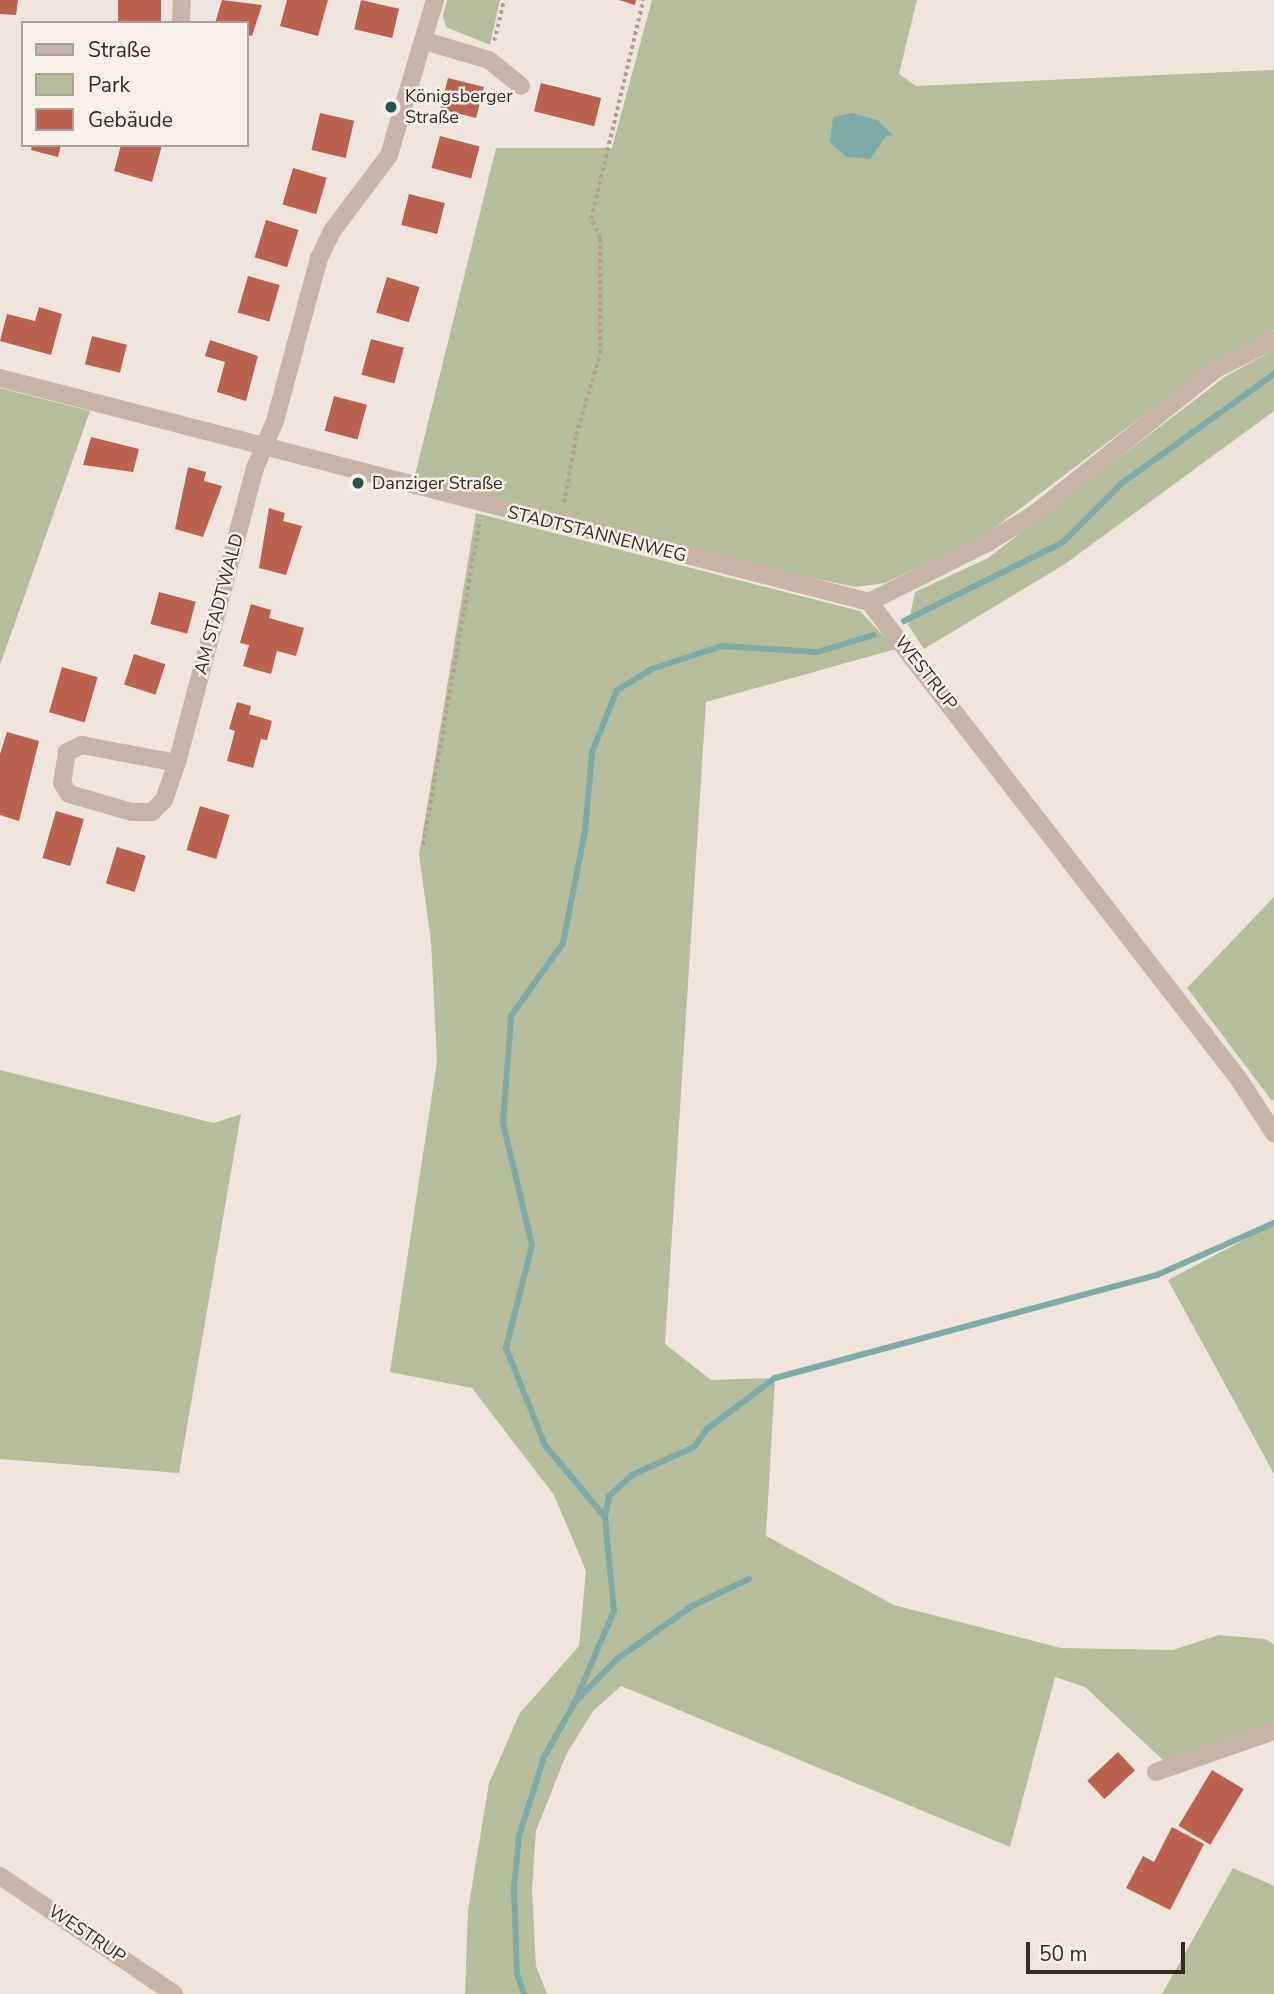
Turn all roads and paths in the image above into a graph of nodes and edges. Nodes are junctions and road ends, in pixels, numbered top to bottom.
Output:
1 (182, 0) edge
2 (435, 0) edge
3 (504, 0) edge
4 (643, 0) edge
5 (181, 21) edge
6 (425, 41) junction
7 (489, 60) junction
8 (521, 86) dead end
9 (1274, 340) edge
10 (0, 378) edge
11 (265, 447) junction
12 (483, 504) junction
13 (560, 526) junction
14 (869, 602) junction
15 (177, 763) junction
16 (423, 845) dead end
17 (1274, 1133) edge
18 (1274, 1731) edge
19 (1156, 1772) dead end
20 (0, 1876) edge
21 (174, 1994) edge

1 - 5 street
2 - 6 street
3 - 7 path
4 - 13 path
6 - 7 street
6 - 11 street
7 - 8 street
9 - 14 street
10 - 11 street, STADTSTANNENWEG
11 - 12 street, STADTSTANNENWEG
11 - 15 street, AM STADTWALD
12 - 13 street, STADTSTANNENWEG
12 - 16 path
13 - 14 street, STADTSTANNENWEG
14 - 17 street, WESTRUP
15 - 15 street, AM STADTWALD
18 - 19 street
20 - 21 street, WESTRUP

